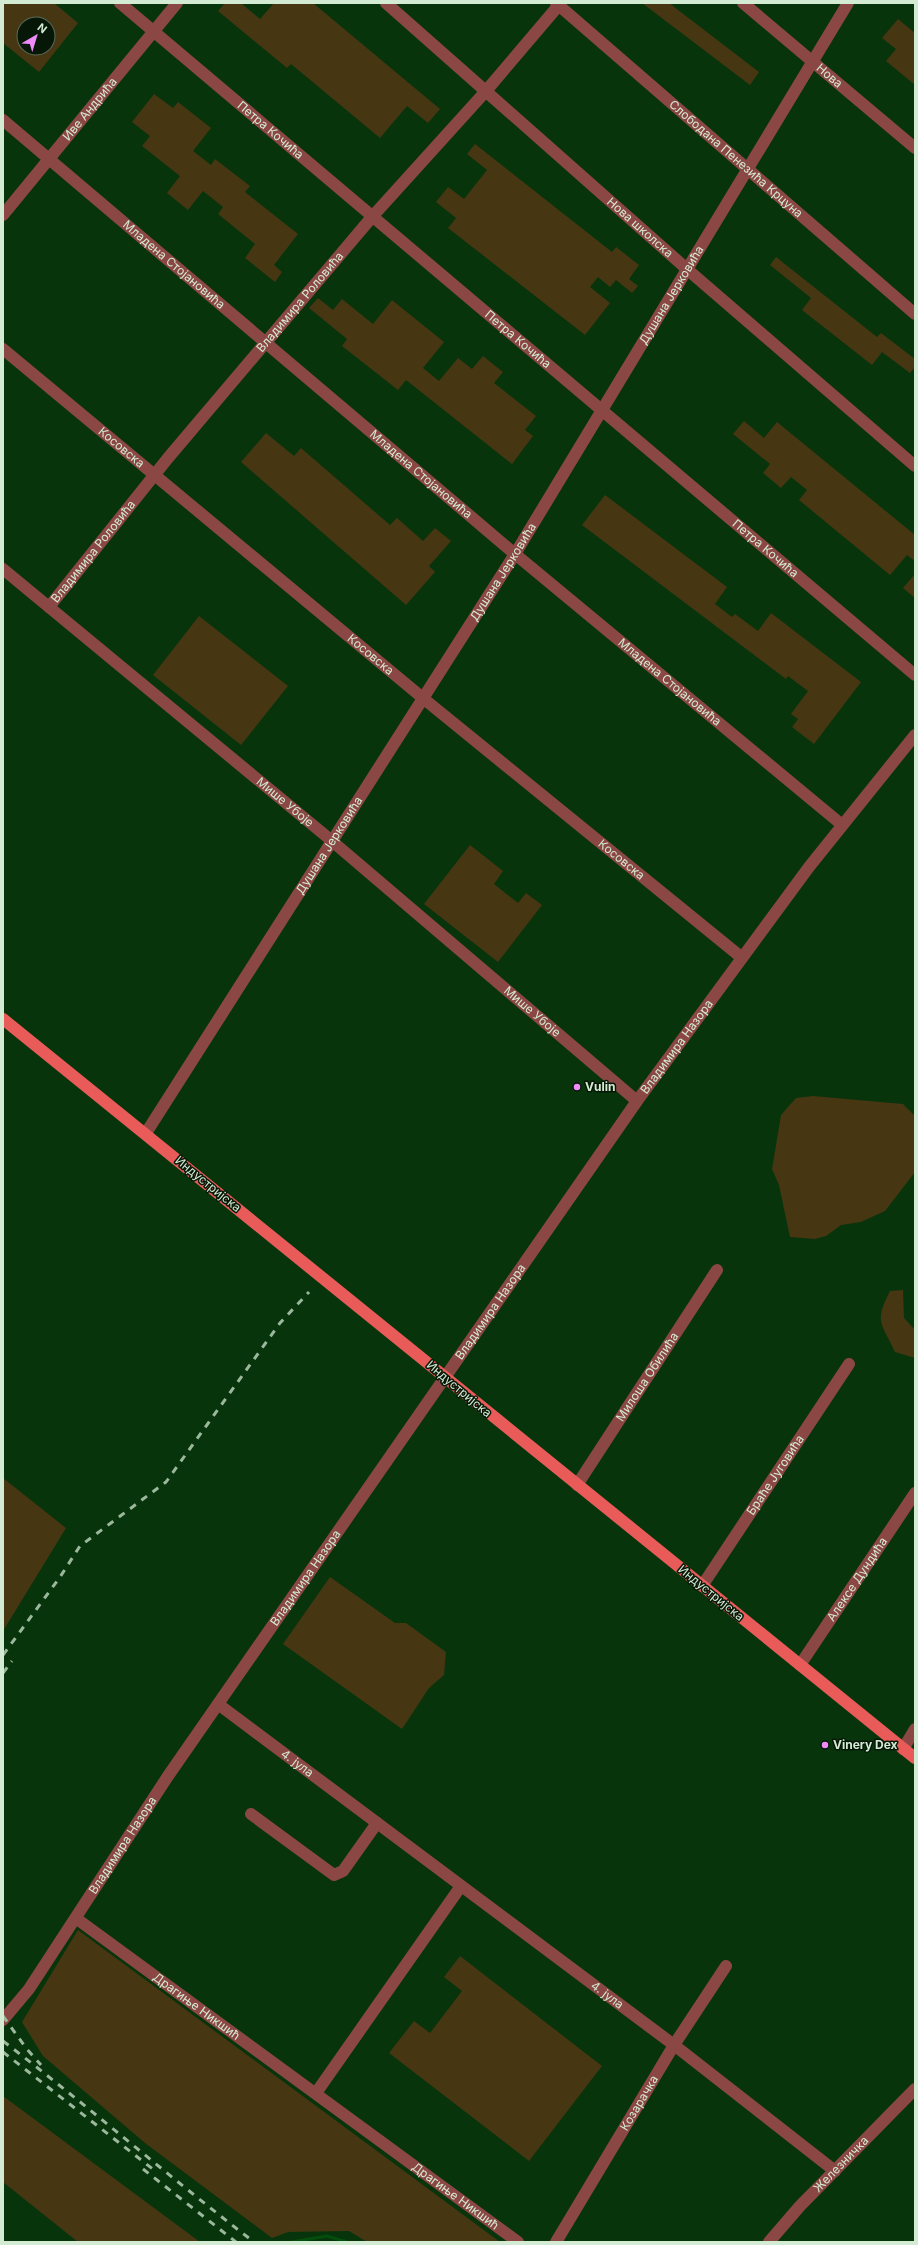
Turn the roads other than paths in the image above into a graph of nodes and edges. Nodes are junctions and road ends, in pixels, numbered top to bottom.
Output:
1 (120, 3) edge
2 (177, 3) edge
3 (386, 3) edge
4 (744, 3) edge
5 (848, 3) edge
6 (558, 4) edge
7 (153, 31) junction
8 (813, 62) junction
9 (486, 92) junction
10 (3, 120) edge
11 (915, 148) edge
12 (49, 159) junction
13 (749, 170) junction
14 (3, 215) edge
15 (372, 217) junction
16 (688, 270) junction
17 (915, 314) edge
18 (266, 344) junction
19 (3, 349) edge
20 (602, 412) junction
21 (915, 466) edge
22 (155, 475) junction
23 (514, 554) junction
24 (3, 569) edge
25 (49, 607) junction
26 (915, 675) edge
27 (424, 699) junction
28 (915, 735) edge
29 (841, 824) junction
30 (332, 841) junction
31 (741, 957) junction
32 (3, 1019) edge
33 (637, 1100) junction
34 (146, 1134) junction
35 (717, 1270) dead end
36 (849, 1364) dead end
37 (444, 1376) junction
38 (577, 1485) junction
39 (915, 1493) edge
40 (702, 1586) junction
41 (800, 1665) junction
42 (218, 1704) junction
43 (915, 1730) edge
44 (904, 1749) junction
45 (915, 1758) edge
46 (251, 1814) dead end
47 (376, 1824) junction
48 (461, 1886) junction
49 (77, 1919) junction
50 (726, 1966) dead end
51 (3, 2020) edge
52 (674, 2045) junction
53 (915, 2089) edge
54 (316, 2093) junction
55 (835, 2171) junction
56 (518, 2242) edge
57 (556, 2242) edge
58 (769, 2242) edge

1 - 7 street, Петра Кочића
2 - 7 street, Иве Андрића
3 - 9 street, Нова школска
4 - 8 street, Нова
5 - 8 street, Душана Јерковића
6 - 9 street, Владимира Роловића
6 - 13 street, Слободана Пенезића Крцуна
7 - 12 street, Иве Андрића
7 - 15 street, Петра Кочића
8 - 11 street, Нова
8 - 13 street, Душана Јерковића
9 - 15 street, Владимира Роловића
9 - 16 street, Нова школска
10 - 12 street, Младена Стојановића
12 - 14 street, Иве Андрића
12 - 18 street, Младена Стојановића
13 - 16 street, Душана Јерковића
13 - 17 street, Слободана Пенезића Крцуна
15 - 18 street, Владимира Роловића
15 - 20 street, Петра Кочића
16 - 20 street, Душана Јерковића
16 - 21 street, Нова школска
18 - 22 street, Владимира Роловића
18 - 23 street, Младена Стојановића
19 - 22 street, Косовска
20 - 23 street, Душана Јерковића
20 - 26 street, Петра Кочића
22 - 25 street, Владимира Роловића
22 - 27 street, Косовска
23 - 27 street, Душана Јерковића
23 - 29 street, Младена Стојановића
24 - 25 street, Мише Убоје
25 - 30 street, Мише Убоје
27 - 30 street, Душана Јерковића
27 - 31 street, Косовска
28 - 29 street, Владимира Назора
29 - 31 street, Владимира Назора
30 - 33 street, Мише Убоје
30 - 34 street, Душана Јерковића
31 - 33 street, Владимира Назора
32 - 34 main road, Индустријска
33 - 37 street, Владимира Назора
34 - 37 main road, Индустријска
35 - 38 street, Милоша Обилића
36 - 40 street, Браће Југовића
37 - 38 main road, Индустријска
37 - 42 street, Владимира Назора
38 - 40 main road, Индустријска
39 - 41 street, Алексе Дундића
40 - 41 main road, Индустријска
41 - 44 main road, Индустријска
42 - 47 street, 4. јула
42 - 49 street, Владимира Назора
43 - 44 street
44 - 45 main road, Индустријска
46 - 47 street
47 - 48 street, 4. јула
48 - 52 street, 4. јула
48 - 54 street
49 - 51 street, Владимира Назора
49 - 54 street, Драгиње Никшић
50 - 52 street, Козарачка
52 - 55 street, 4. јула
52 - 57 street, Козарачка
53 - 55 street, Железничка
54 - 56 street, Драгиње Никшић
55 - 58 street, Железничка

